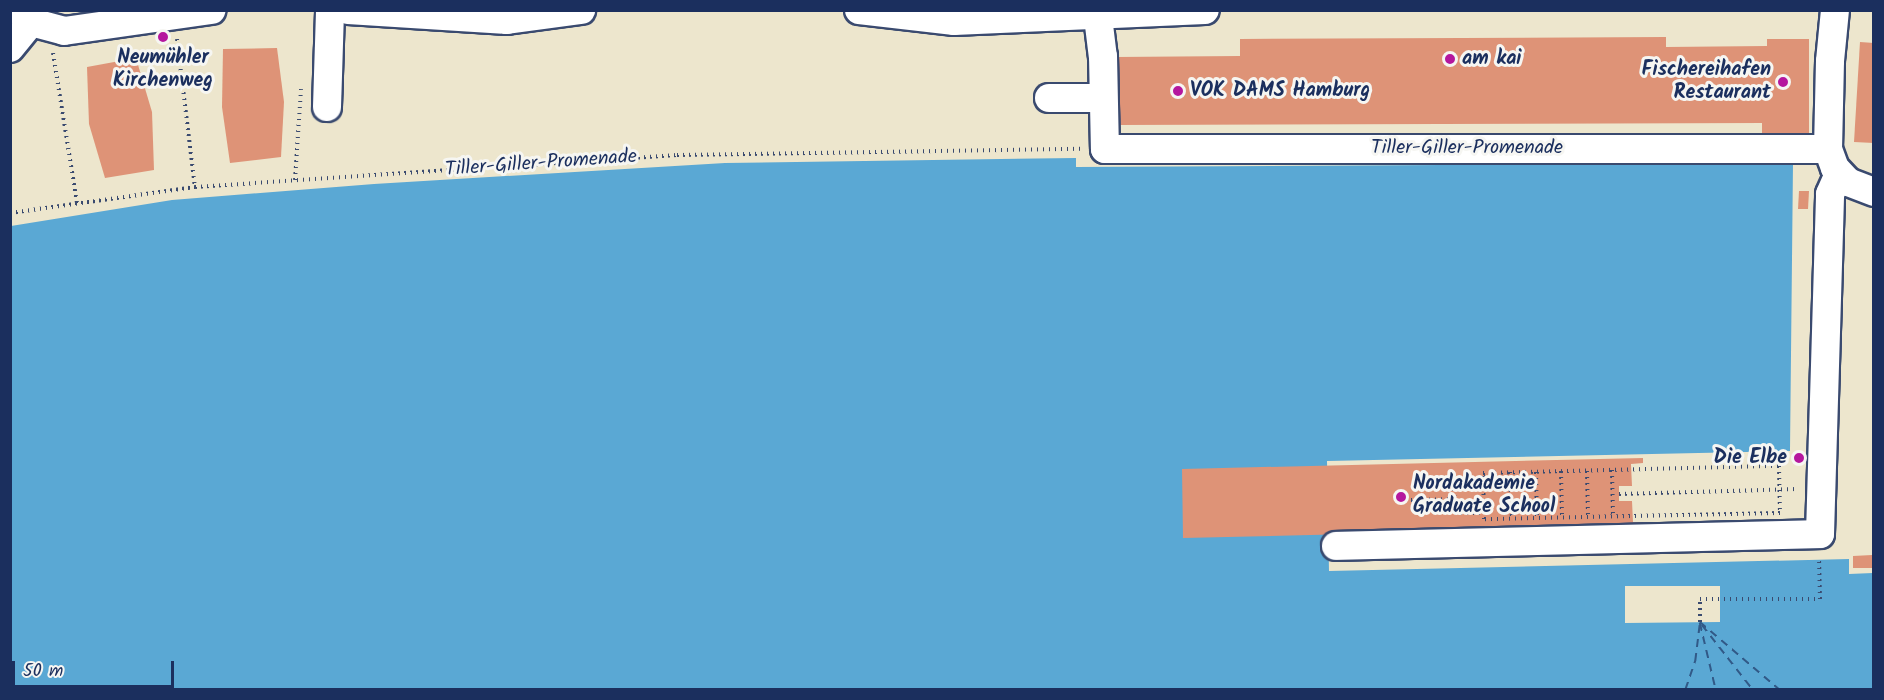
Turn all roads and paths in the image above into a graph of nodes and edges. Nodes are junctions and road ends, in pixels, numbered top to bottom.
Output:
1 (212, 10) edge
2 (330, 10) edge
3 (348, 10) edge
4 (581, 10) edge
5 (859, 10) edge
6 (1205, 10) edge
7 (1835, 10) edge
8 (174, 15) junction
9 (1098, 17) junction
10 (33, 20) edge
11 (10, 48) edge
12 (1049, 98) dead end
13 (1103, 98) junction
14 (327, 107) dead end
15 (1074, 149) dead end
16 (294, 150) dead end
17 (1834, 161) junction
18 (295, 180) junction
19 (195, 187) junction
20 (1874, 192) edge
21 (77, 203) junction
22 (10, 213) edge
23 (1612, 470) junction
24 (1561, 471) junction
25 (1587, 471) junction
26 (1510, 472) junction
27 (1536, 472) junction
28 (1483, 482) junction
29 (1788, 489) dead end
30 (1780, 490) junction
31 (1619, 494) dead end
32 (1455, 499) junction
33 (1411, 500) dead end
34 (1484, 513) junction
35 (1588, 517) dead end
36 (1613, 517) dead end
37 (1537, 518) dead end
38 (1562, 518) dead end
39 (1484, 519) dead end
40 (1512, 519) dead end
41 (1336, 546) dead end
42 (1819, 560) dead end
43 (1700, 622) dead end

1 - 8 street
2 - 14 street
3 - 4 street
5 - 9 street
6 - 9 street
7 - 17 street
8 - 10 street
8 - 19 path
9 - 13 street
10 - 11 street
10 - 21 path
12 - 13 street
13 - 17 street, Tiller-Giller-Promenade
15 - 18 path, Tiller-Giller-Promenade
16 - 18 path
17 - 20 street
17 - 41 street
18 - 19 path, Tiller-Giller-Promenade
19 - 21 path, Tiller-Giller-Promenade
21 - 22 path, Tiller-Giller-Promenade
23 - 25 path
23 - 30 path
23 - 36 path
24 - 25 path
24 - 27 path
24 - 38 path
25 - 35 path
26 - 27 path
26 - 28 path
26 - 40 path
27 - 37 path
28 - 32 path
28 - 34 path
29 - 30 path
30 - 31 path
32 - 33 path
32 - 34 path
34 - 39 path
42 - 43 path

